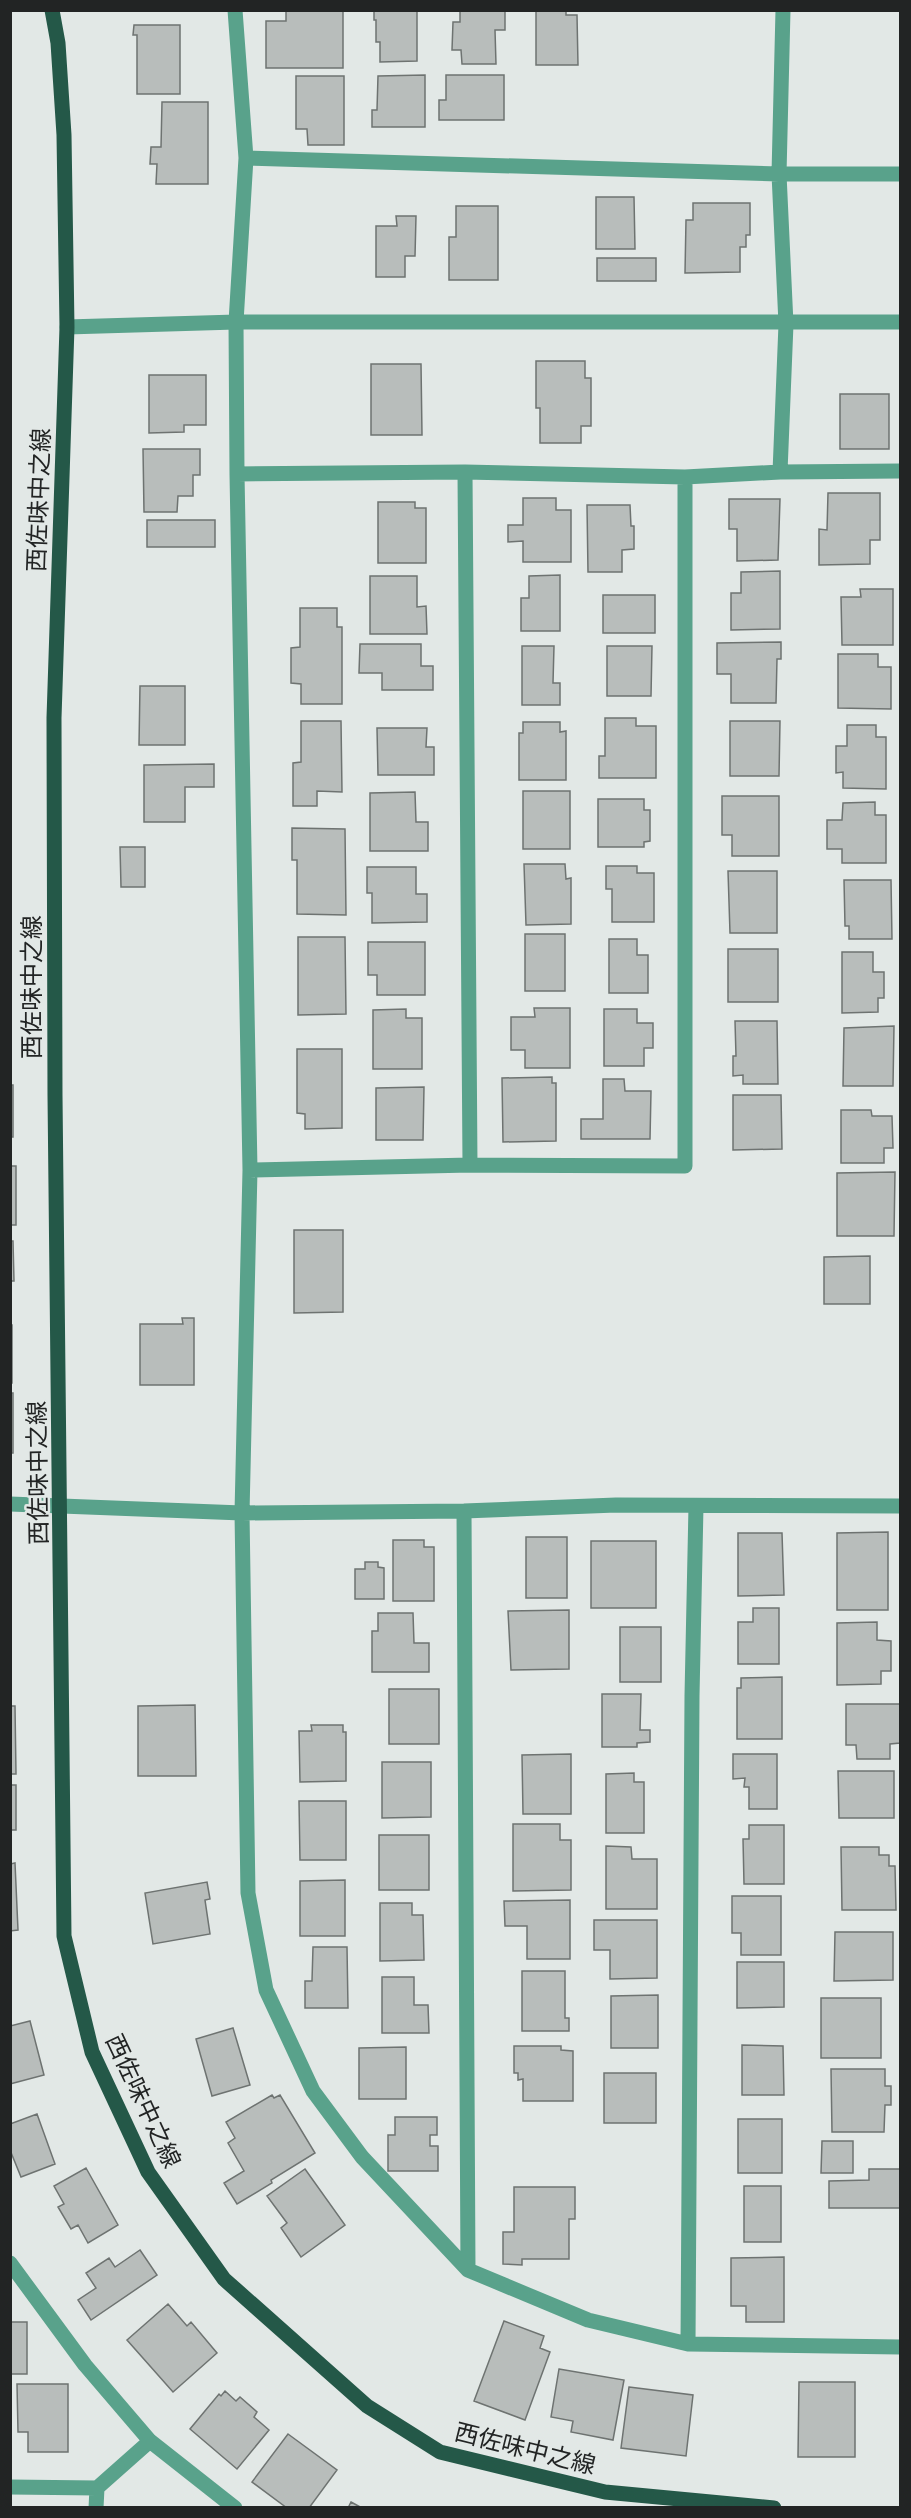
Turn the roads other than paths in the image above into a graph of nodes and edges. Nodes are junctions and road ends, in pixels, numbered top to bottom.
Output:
1 (52, 10) edge
2 (235, 10) edge
3 (783, 10) edge
4 (246, 158) junction
5 (779, 174) junction
6 (900, 174) edge
7 (236, 322) junction
8 (900, 322) edge
9 (786, 324) junction
10 (67, 327) junction
11 (900, 471) edge
12 (465, 472) junction
13 (780, 472) junction
14 (237, 474) junction
15 (685, 477) junction
16 (470, 1165) junction
17 (250, 1170) junction
18 (10, 1504) edge
19 (61, 1505) junction
20 (696, 1506) junction
21 (900, 1506) edge
22 (464, 1511) junction
23 (242, 1513) junction
24 (11, 2266) edge
25 (468, 2270) junction
26 (688, 2344) junction
27 (900, 2347) edge
28 (150, 2441) junction
29 (10, 2487) edge
30 (97, 2487) junction
31 (96, 2508) edge
32 (235, 2508) edge
33 (774, 2508) edge

1 - 10 main road, 西佐味中之線
2 - 4 street
3 - 5 street
4 - 5 street
4 - 7 street
5 - 6 street
5 - 9 street
7 - 9 street
7 - 10 street
7 - 14 street
8 - 9 street
9 - 13 street
10 - 19 main road, 西佐味中之線
11 - 13 street
12 - 14 street
12 - 15 street
12 - 16 street
13 - 15 street
14 - 17 street
15 - 16 street
16 - 17 street
17 - 23 street
18 - 19 street
19 - 23 street
19 - 33 main road, 西佐味中之線
20 - 21 street
20 - 22 street
20 - 26 street
22 - 23 street
22 - 25 street
23 - 25 street
24 - 28 street
25 - 26 street
26 - 27 street
28 - 30 street
28 - 32 street
29 - 30 street
30 - 31 street

